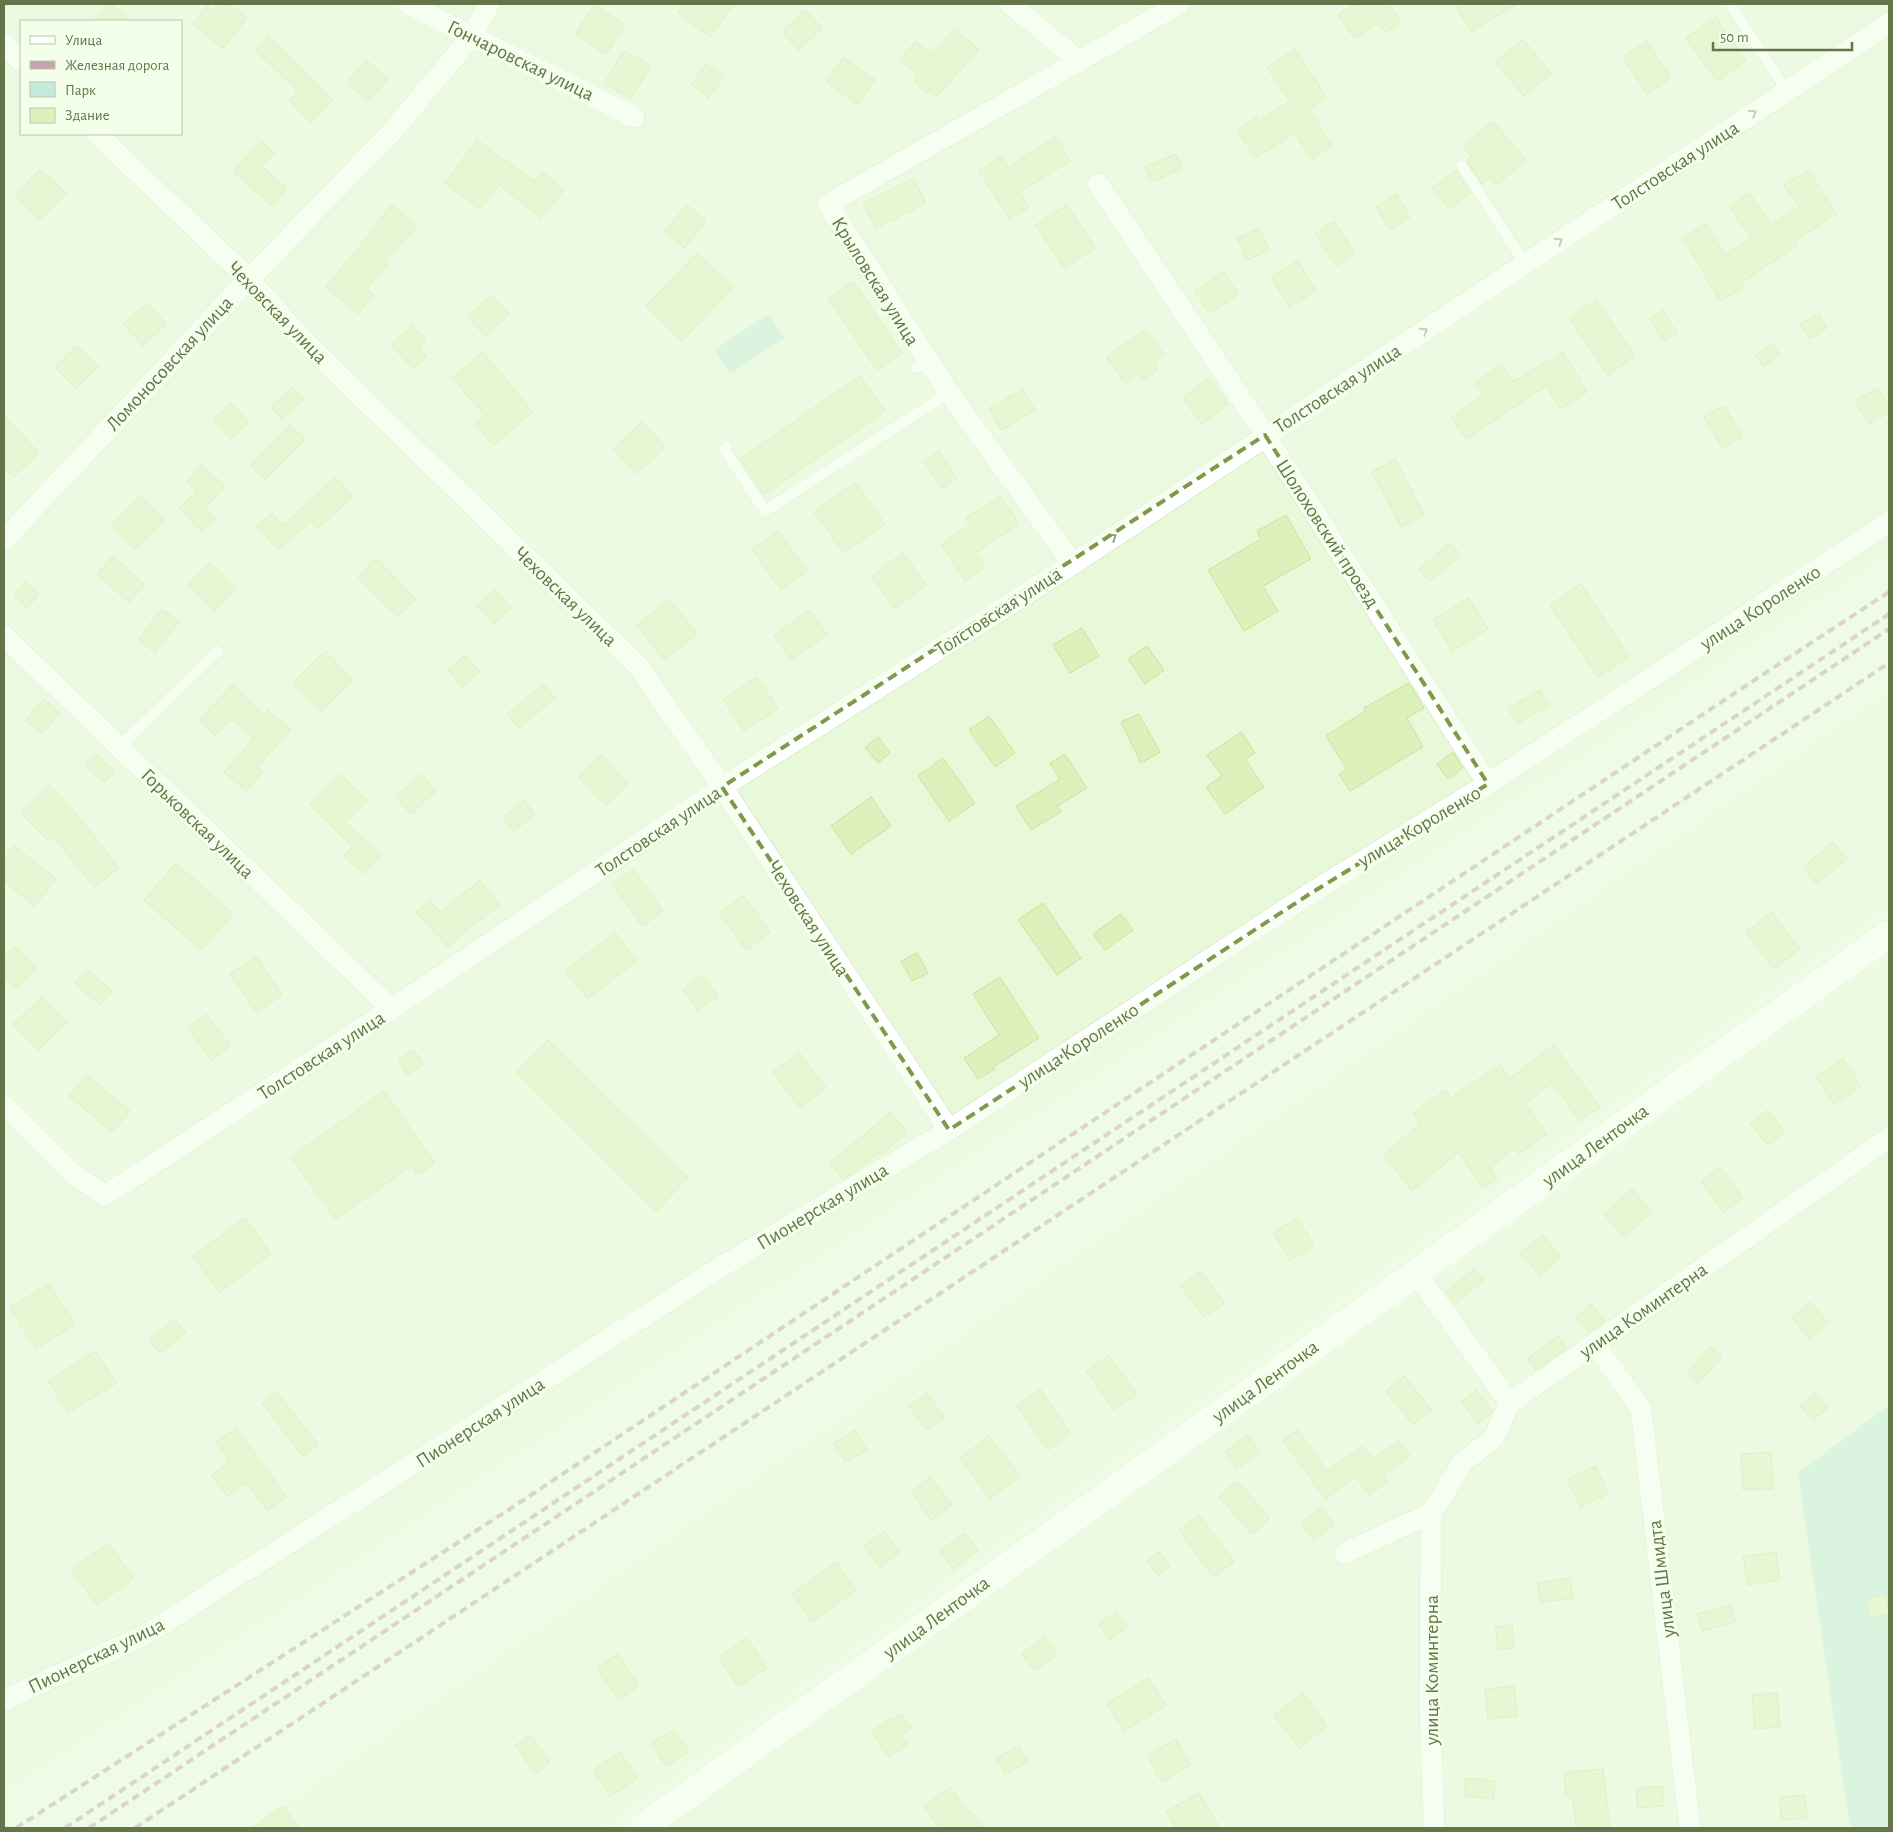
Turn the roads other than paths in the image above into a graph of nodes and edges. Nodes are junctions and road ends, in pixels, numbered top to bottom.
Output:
1 (408, 4) edge
2 (490, 4) edge
3 (1010, 4) edge
4 (1178, 4) edge
5 (1730, 4) edge
6 (1889, 23) edge
7 (472, 36) junction
8 (4, 44) edge
9 (20, 60) edge
10 (1079, 60) junction
11 (1787, 91) junction
12 (634, 117) dead end
13 (98, 135) edge
14 (1462, 166) dead end
15 (1098, 184) dead end
16 (1525, 264) junction
17 (249, 279) junction
18 (949, 393) junction
19 (1265, 436) junction
20 (727, 446) dead end
21 (1889, 522) edge
22 (4, 540) edge
23 (1073, 564) junction
24 (4, 636) edge
25 (218, 651) dead end
26 (119, 747) junction
27 (1488, 784) junction
28 (722, 787) junction
29 (1889, 934) edge
30 (392, 1009) junction
31 (4, 1105) edge
32 (949, 1130) junction
33 (1889, 1138) edge
34 (1416, 1273) junction
35 (1595, 1344) junction
36 (1510, 1403) junction
37 (1430, 1513) junction
38 (1345, 1553) dead end
39 (4, 1700) edge
40 (642, 1828) edge
41 (1434, 1828) edge
42 (1690, 1828) edge

1 - 7 street, Гончаровская улица
2 - 7 street, Ломоносовская улица
3 - 10 street
4 - 10 street, Крыловская улица
5 - 11 lane
6 - 11 street, Толстовская улица
7 - 12 street, Гончаровская улица
7 - 17 street, Ломоносовская улица
8 - 9 street
10 - 18 street, Крыловская улица
16 -> 11 street, Толстовская улица
13 - 17 street, Чеховская улица
14 - 16 lane
15 - 19 street, Шолоховский проезд
19 -> 16 street, Толстовская улица
17 - 22 street, Ломоносовская улица
17 - 28 street, Чеховская улица
18 - 20 lane
18 - 23 street, Крыловская улица
23 -> 19 street, Толстовская улица
19 - 27 street, Шолоховский проезд
21 - 27 street, улица Короленко
23 - 28 street, Толстовская улица
24 - 26 street, Горьковская улица
25 - 26 lane
26 - 30 street, Горьковская улица
27 - 32 street, улица Короленко
28 - 30 street, Толстовская улица
28 - 32 street, Чеховская улица
29 - 34 main road, улица Ленточка
30 - 31 street, Толстовская улица
32 - 39 street, Пионерская улица
33 - 35 street, улица Коминтерна
34 - 36 street
34 - 40 main road, улица Ленточка
35 - 36 street, улица Коминтерна
35 - 42 street, улица Шмидта
36 - 37 street, улица Коминтерна
37 - 38 street
37 - 41 street, улица Коминтерна

